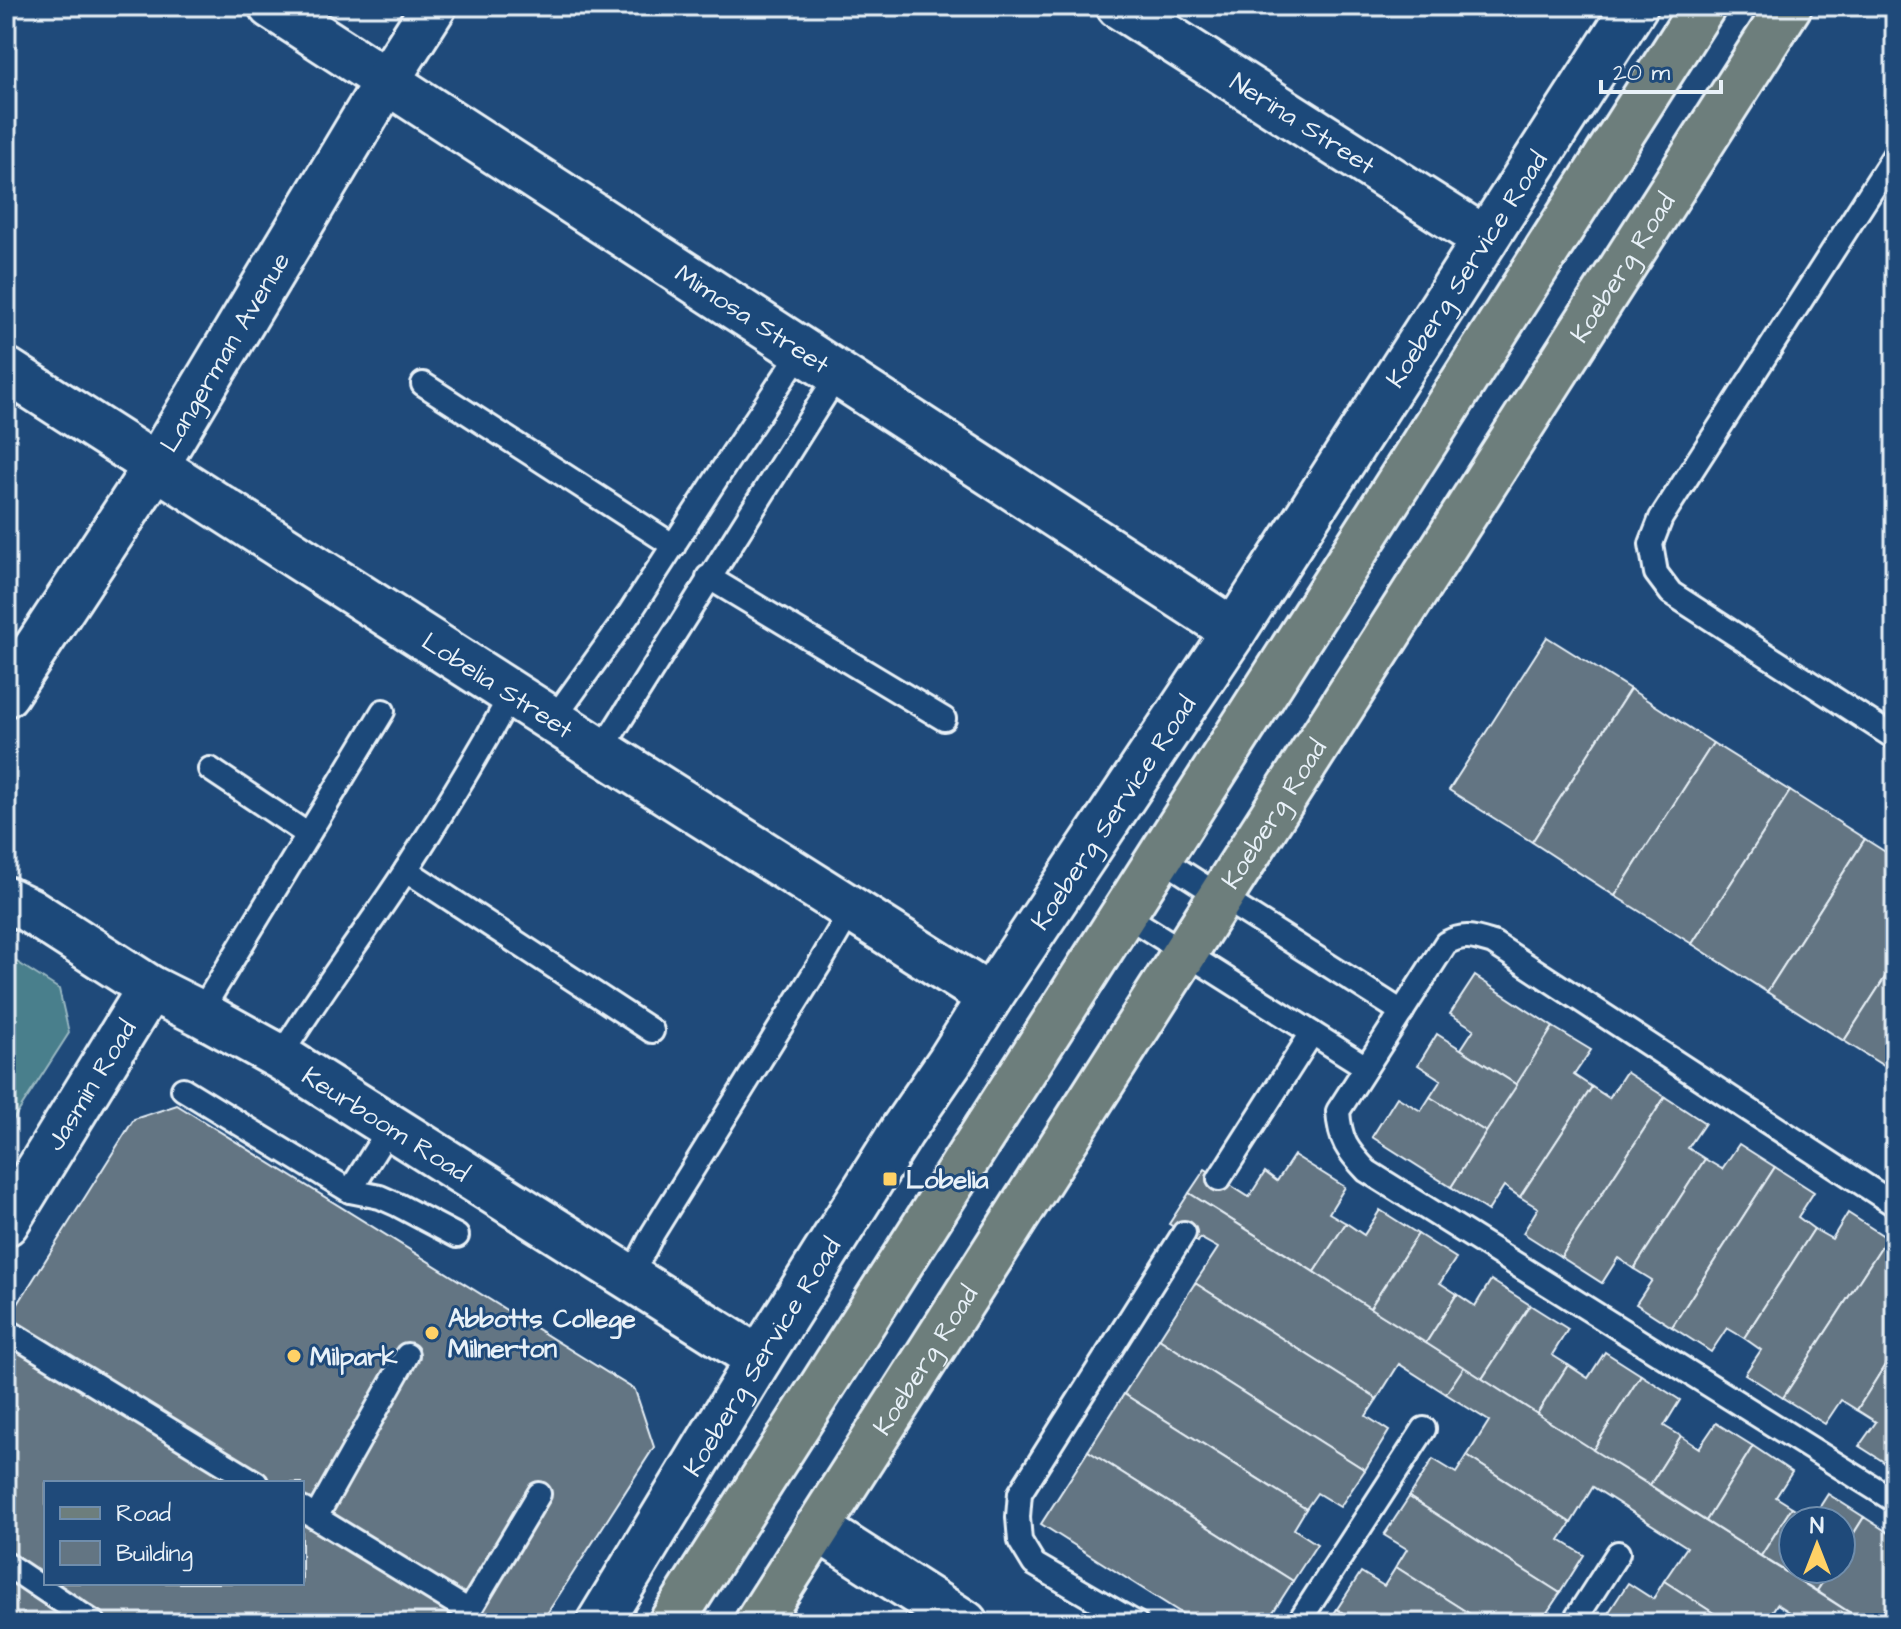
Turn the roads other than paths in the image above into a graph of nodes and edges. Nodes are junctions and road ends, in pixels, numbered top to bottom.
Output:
1 (271, 6) edge
2 (434, 6) edge
3 (1119, 6) edge
4 (1635, 6) edge
5 (1703, 6) edge
6 (1789, 6) edge
7 (387, 80) junction
8 (1895, 154) edge
9 (1485, 239) junction
10 (802, 350) junction
11 (6, 370) edge
12 (838, 374) junction
13 (423, 384) dead end
14 (156, 466) junction
15 (674, 546) junction
16 (708, 577) junction
17 (1234, 631) junction
18 (512, 693) junction
19 (6, 694) edge
20 (383, 711) dead end
21 (944, 719) dead end
22 (553, 720) junction
23 (1895, 738) edge
24 (601, 751) junction
25 (210, 769) dead end
26 (307, 834) junction
27 (1160, 858) junction
28 (406, 870) junction
29 (1221, 897) junction
30 (6, 899) edge
31 (851, 910) junction
32 (1124, 914) junction
33 (1185, 953) junction
34 (150, 988) junction
35 (990, 997) junction
36 (1402, 1012) junction
37 (200, 1013) junction
38 (652, 1031) dead end
39 (1312, 1033) junction
40 (280, 1057) junction
41 (1366, 1067) junction
42 (183, 1089) dead end
43 (390, 1127) junction
44 (1219, 1179) dead end
45 (350, 1191) junction
46 (1895, 1205) edge
47 (6, 1223) edge
48 (1184, 1233) dead end
49 (457, 1236) dead end
50 (631, 1276) junction
51 (6, 1330) edge
52 (407, 1355) dead end
53 (759, 1359) junction
54 (1424, 1429) dead end
55 (253, 1481) edge
56 (539, 1494) dead end
57 (1895, 1501) edge
58 (309, 1513) edge
59 (817, 1528) junction
60 (1618, 1553) dead end
61 (6, 1564) edge
62 (465, 1617) edge
63 (94, 1623) edge
64 (599, 1623) edge
65 (671, 1623) edge
66 (757, 1623) edge
67 (965, 1623) edge
68 (1136, 1623) edge
69 (1298, 1623) edge
70 (1573, 1623) edge

1 - 7 street, Mimosa Street
2 - 7 street, Langerman Avenue
3 - 9 street, Nerina Street
4 - 9 street, Koeberg Service Road
5 - 27 main road
6 - 29 main road, Koeberg Road
7 - 10 street, Mimosa Street
7 - 14 street, Langerman Avenue
8 - 23 lane
9 - 17 street, Koeberg Service Road
10 - 12 street, Mimosa Street
10 - 15 lane
11 - 14 street, Lobelia Street
12 - 16 lane
12 - 17 street, Mimosa Street
13 - 15 lane
14 - 18 street, Lobelia Street
14 - 19 street, Langerman Avenue
15 - 22 lane
16 - 21 lane
16 - 24 lane
17 - 35 street, Koeberg Service Road
18 - 22 street, Lobelia Street
18 - 28 lane
20 - 26 lane
22 - 24 street, Lobelia Street
24 - 31 street, Lobelia Street
25 - 26 lane
26 - 37 lane
27 - 29 lane
27 - 32 main road
28 - 38 lane
28 - 40 lane
29 - 33 main road, Koeberg Road
29 - 36 lane
30 - 34 street, Keurboom Road
31 - 35 street, Lobelia Street
31 - 50 lane
32 - 33 lane
32 - 65 main road
33 - 39 lane
33 - 59 main road, Koeberg Road
34 - 37 street, Keurboom Road
34 - 47 street, Jasmin Road
35 - 53 street, Koeberg Service Road
36 - 41 lane
36 - 46 lane
37 - 40 street, Keurboom Road
39 - 41 lane
39 - 44 lane
40 - 43 street, Keurboom Road
41 - 57 lane
42 - 45 lane
43 - 45 lane
43 - 50 street, Keurboom Road
45 - 49 lane
48 - 68 lane
50 - 53 street, Keurboom Road
51 - 55 lane
52 - 58 lane
53 - 64 street, Koeberg Service Road
54 - 69 lane
56 - 62 lane
58 - 62 lane
59 - 66 main road, Koeberg Road
59 - 67 street
60 - 70 lane
61 - 63 lane

